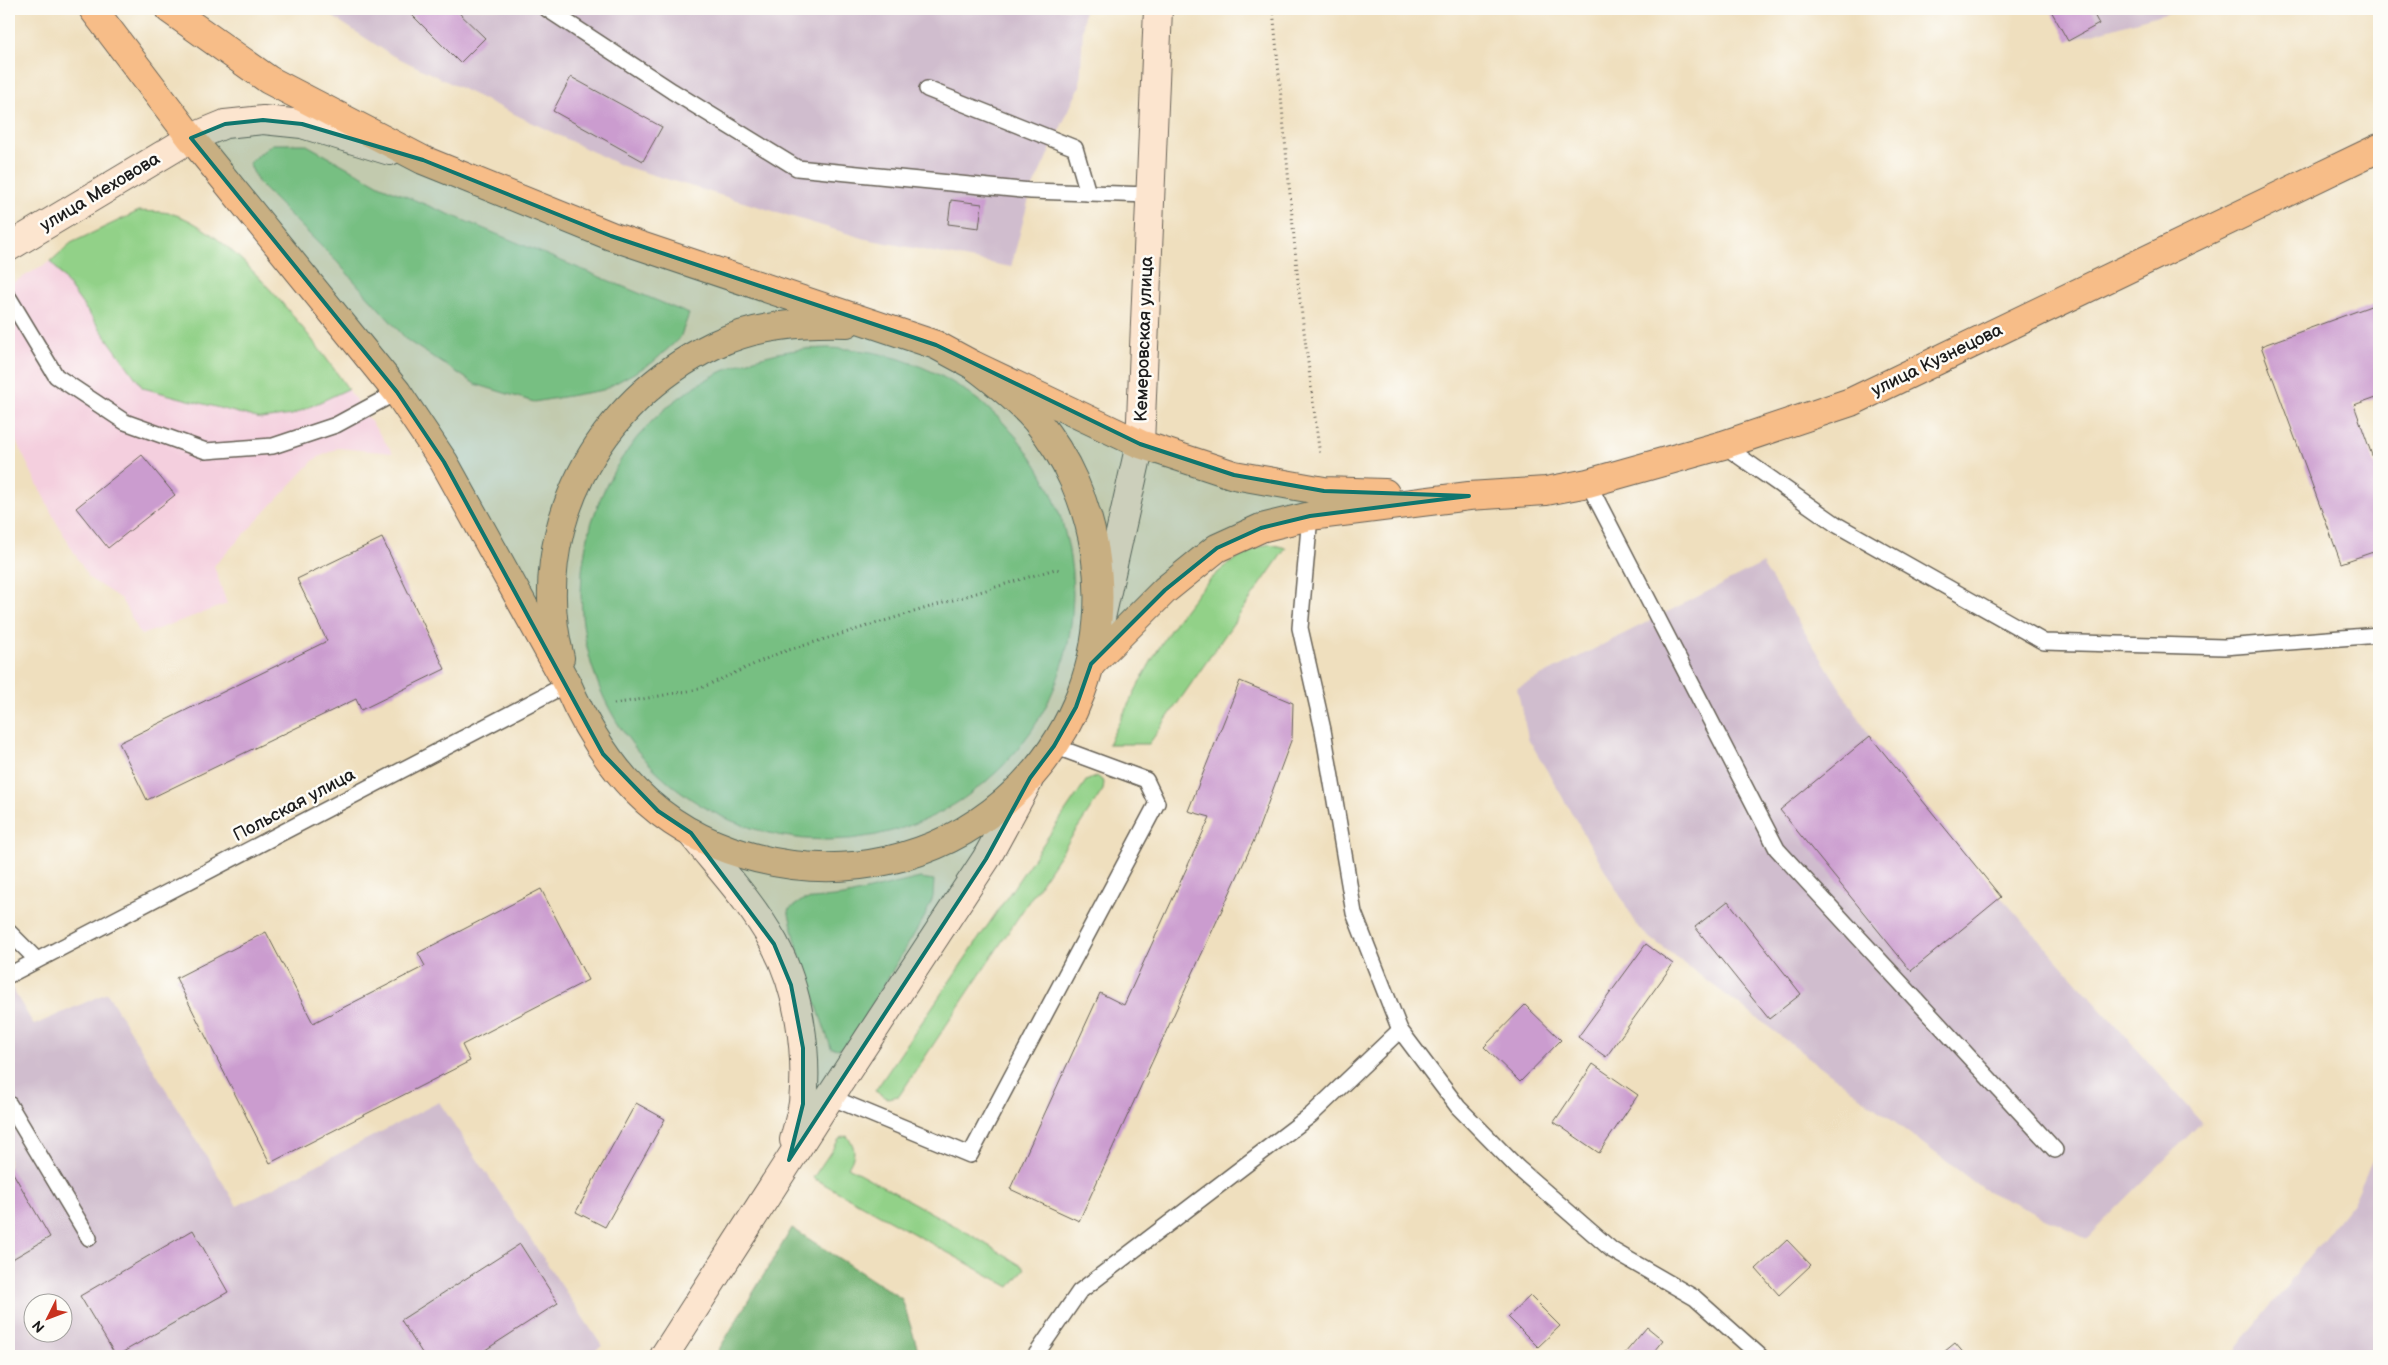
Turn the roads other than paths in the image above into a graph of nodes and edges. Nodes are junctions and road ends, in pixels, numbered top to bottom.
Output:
1 (93, 9) edge
2 (170, 9) edge
3 (547, 9) edge
4 (1158, 9) edge
5 (927, 89) dead end
6 (191, 138) junction
7 (2379, 148) edge
8 (423, 160) junction
9 (1088, 193) junction
10 (1149, 195) junction
11 (9, 247) edge
12 (9, 298) edge
13 (896, 331) junction
14 (973, 365) junction
15 (397, 392) junction
16 (1140, 444) junction
17 (1723, 446) junction
18 (1588, 483) junction
19 (1469, 496) junction
20 (1310, 516) junction
21 (2379, 634) edge
22 (1091, 664) junction
23 (567, 684) junction
24 (1054, 746) junction
25 (1030, 778) junction
26 (691, 833) junction
27 (9, 932) edge
28 (37, 960) junction
29 (9, 975) edge
30 (1400, 1030) junction
31 (830, 1097) junction
32 (9, 1104) edge
33 (2055, 1150) dead end
34 (789, 1160) junction
35 (89, 1238) dead end
36 (664, 1356) edge
37 (1035, 1356) edge
38 (1760, 1356) edge

1 - 6 main road
2 - 8 main road
3 - 9 lane
4 - 10 main road, Кемеровская улица
5 - 9 lane
6 - 8 main road, улица Меховова
6 - 11 main road, улица Меховова
6 - 15 main road
7 - 17 main road, улица Кузнецова
8 - 13 main road
9 - 10 lane
10 - 16 main road, Кемеровская улица
12 - 15 lane
13 - 14 main road
13 - 23 main road
14 - 16 main road
14 - 22 main road
15 - 23 main road
16 - 19 main road
16 - 22 main road, Кемеровская улица
17 - 18 main road, улица Кузнецова
17 - 21 lane
18 - 19 main road, улица Кузнецова
18 - 33 lane
19 - 20 main road
20 - 22 main road
20 - 30 lane
22 - 24 main road
23 - 26 main road
23 - 28 lane, Польская улица
24 - 25 main road
24 - 31 lane
25 - 26 main road
25 - 31 main road
26 - 34 main road
27 - 28 lane
28 - 29 lane, Польская улица
30 - 37 lane
30 - 38 lane
31 - 34 main road
32 - 35 lane
34 - 36 main road

